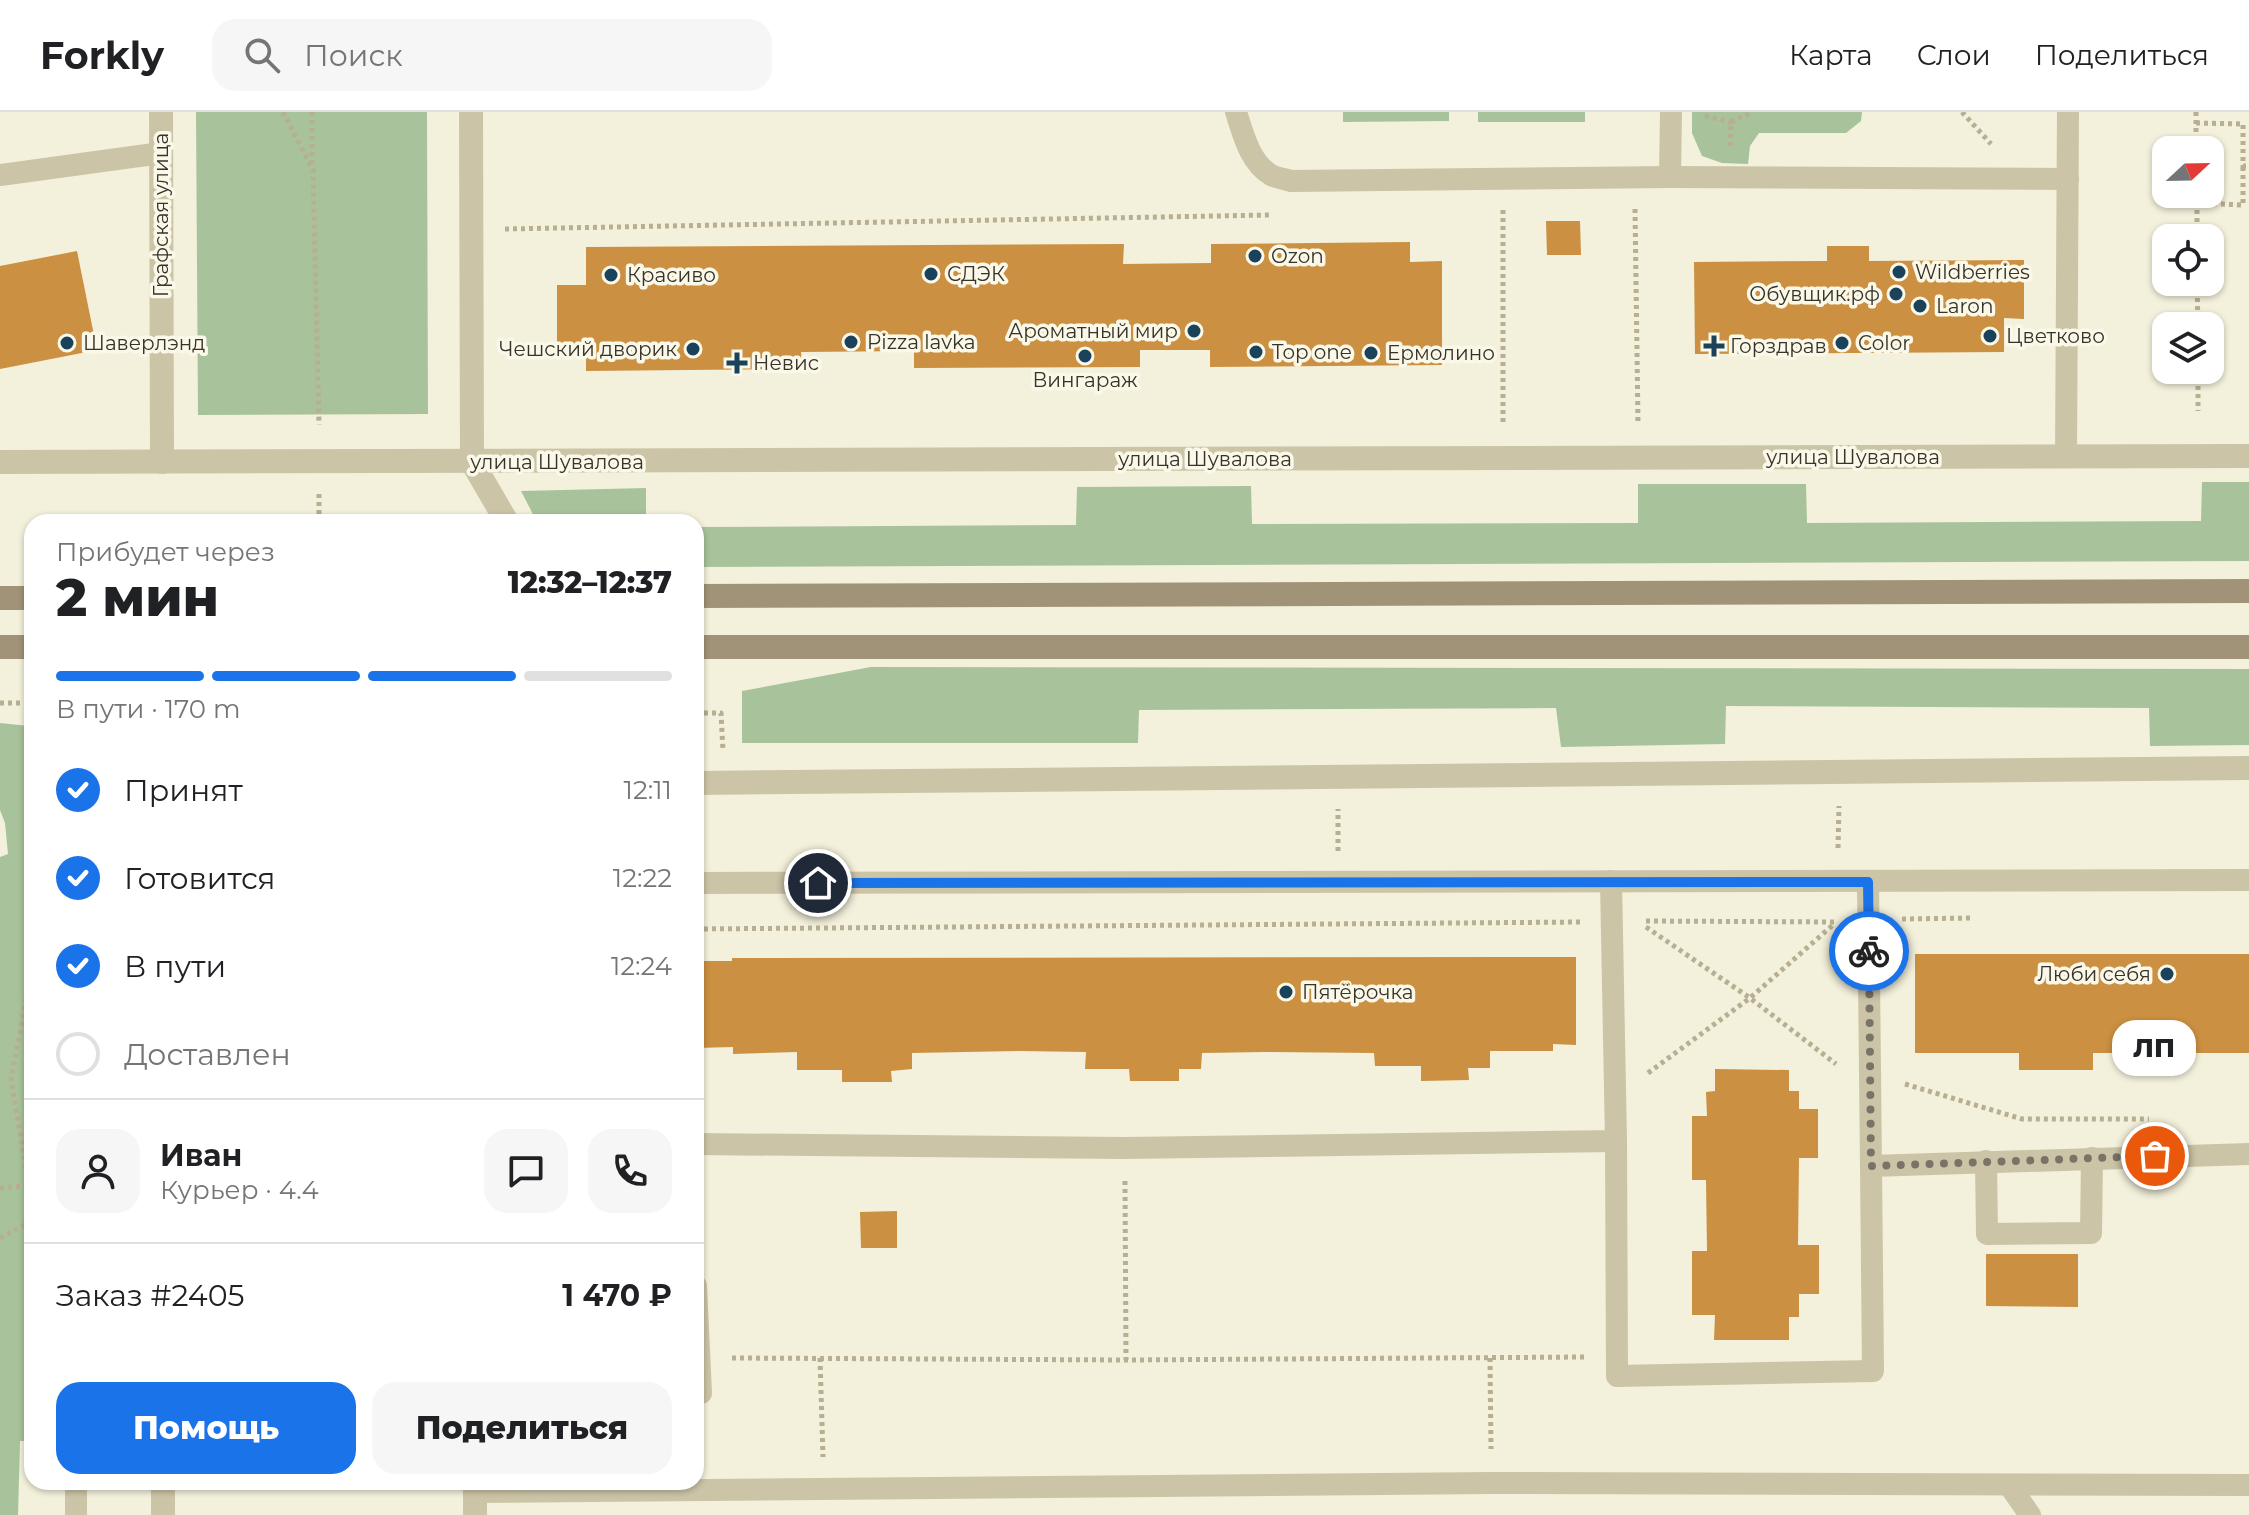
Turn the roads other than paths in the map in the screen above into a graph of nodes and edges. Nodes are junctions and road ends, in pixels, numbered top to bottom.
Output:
1 (161, 112) edge
2 (471, 112) edge
3 (1236, 112) edge
4 (1671, 112) edge
5 (2068, 112) edge
6 (161, 153) junction
7 (0, 175) edge
8 (1670, 177) junction
9 (2068, 179) junction
10 (2066, 456) junction
11 (2249, 456) edge
12 (0, 462) edge
13 (162, 462) junction
14 (472, 462) junction
15 (502, 514) edge
16 (2249, 591) edge
17 (704, 596) edge
18 (0, 598) edge
19 (24, 598) edge
20 (0, 647) edge
21 (24, 647) edge
22 (704, 647) edge
23 (2249, 647) edge
24 (2249, 768) edge
25 (704, 783) edge
26 (2249, 880) edge
27 (1611, 881) junction
28 (1868, 882) junction
29 (704, 883) edge
30 (1616, 1141) junction
31 (704, 1144) edge
32 (2249, 1154) edge
33 (2092, 1158) junction
34 (1986, 1161) junction
35 (1871, 1166) junction
36 (2009, 1485) junction
37 (2249, 1485) edge
38 (76, 1490) edge
39 (163, 1490) edge
40 (475, 1496) edge
41 (76, 1515) edge
42 (163, 1515) edge
43 (2030, 1515) edge

1 - 6 street, Графская улица
2 - 14 street
3 - 8 lane
4 - 8 lane
5 - 9 lane
6 - 7 lane
6 - 13 street, Графская улица
8 - 9 lane
9 - 10 lane
10 - 11 street, улица Шувалова
10 - 14 street, улица Шувалова
12 - 13 street, улица Шувалова
13 - 14 street, улица Шувалова
14 - 15 street
16 - 17 street
18 - 19 street
20 - 21 street
22 - 23 street
24 - 25 street
26 - 28 lane
27 - 28 lane
27 - 29 lane
27 - 30 lane
28 - 35 lane
30 - 31 lane
30 - 35 lane
32 - 33 lane
33 - 34 lane
33 - 34 lane
34 - 35 lane
36 - 37 lane
36 - 40 lane
36 - 43 lane
38 - 41 lane
39 - 42 street

